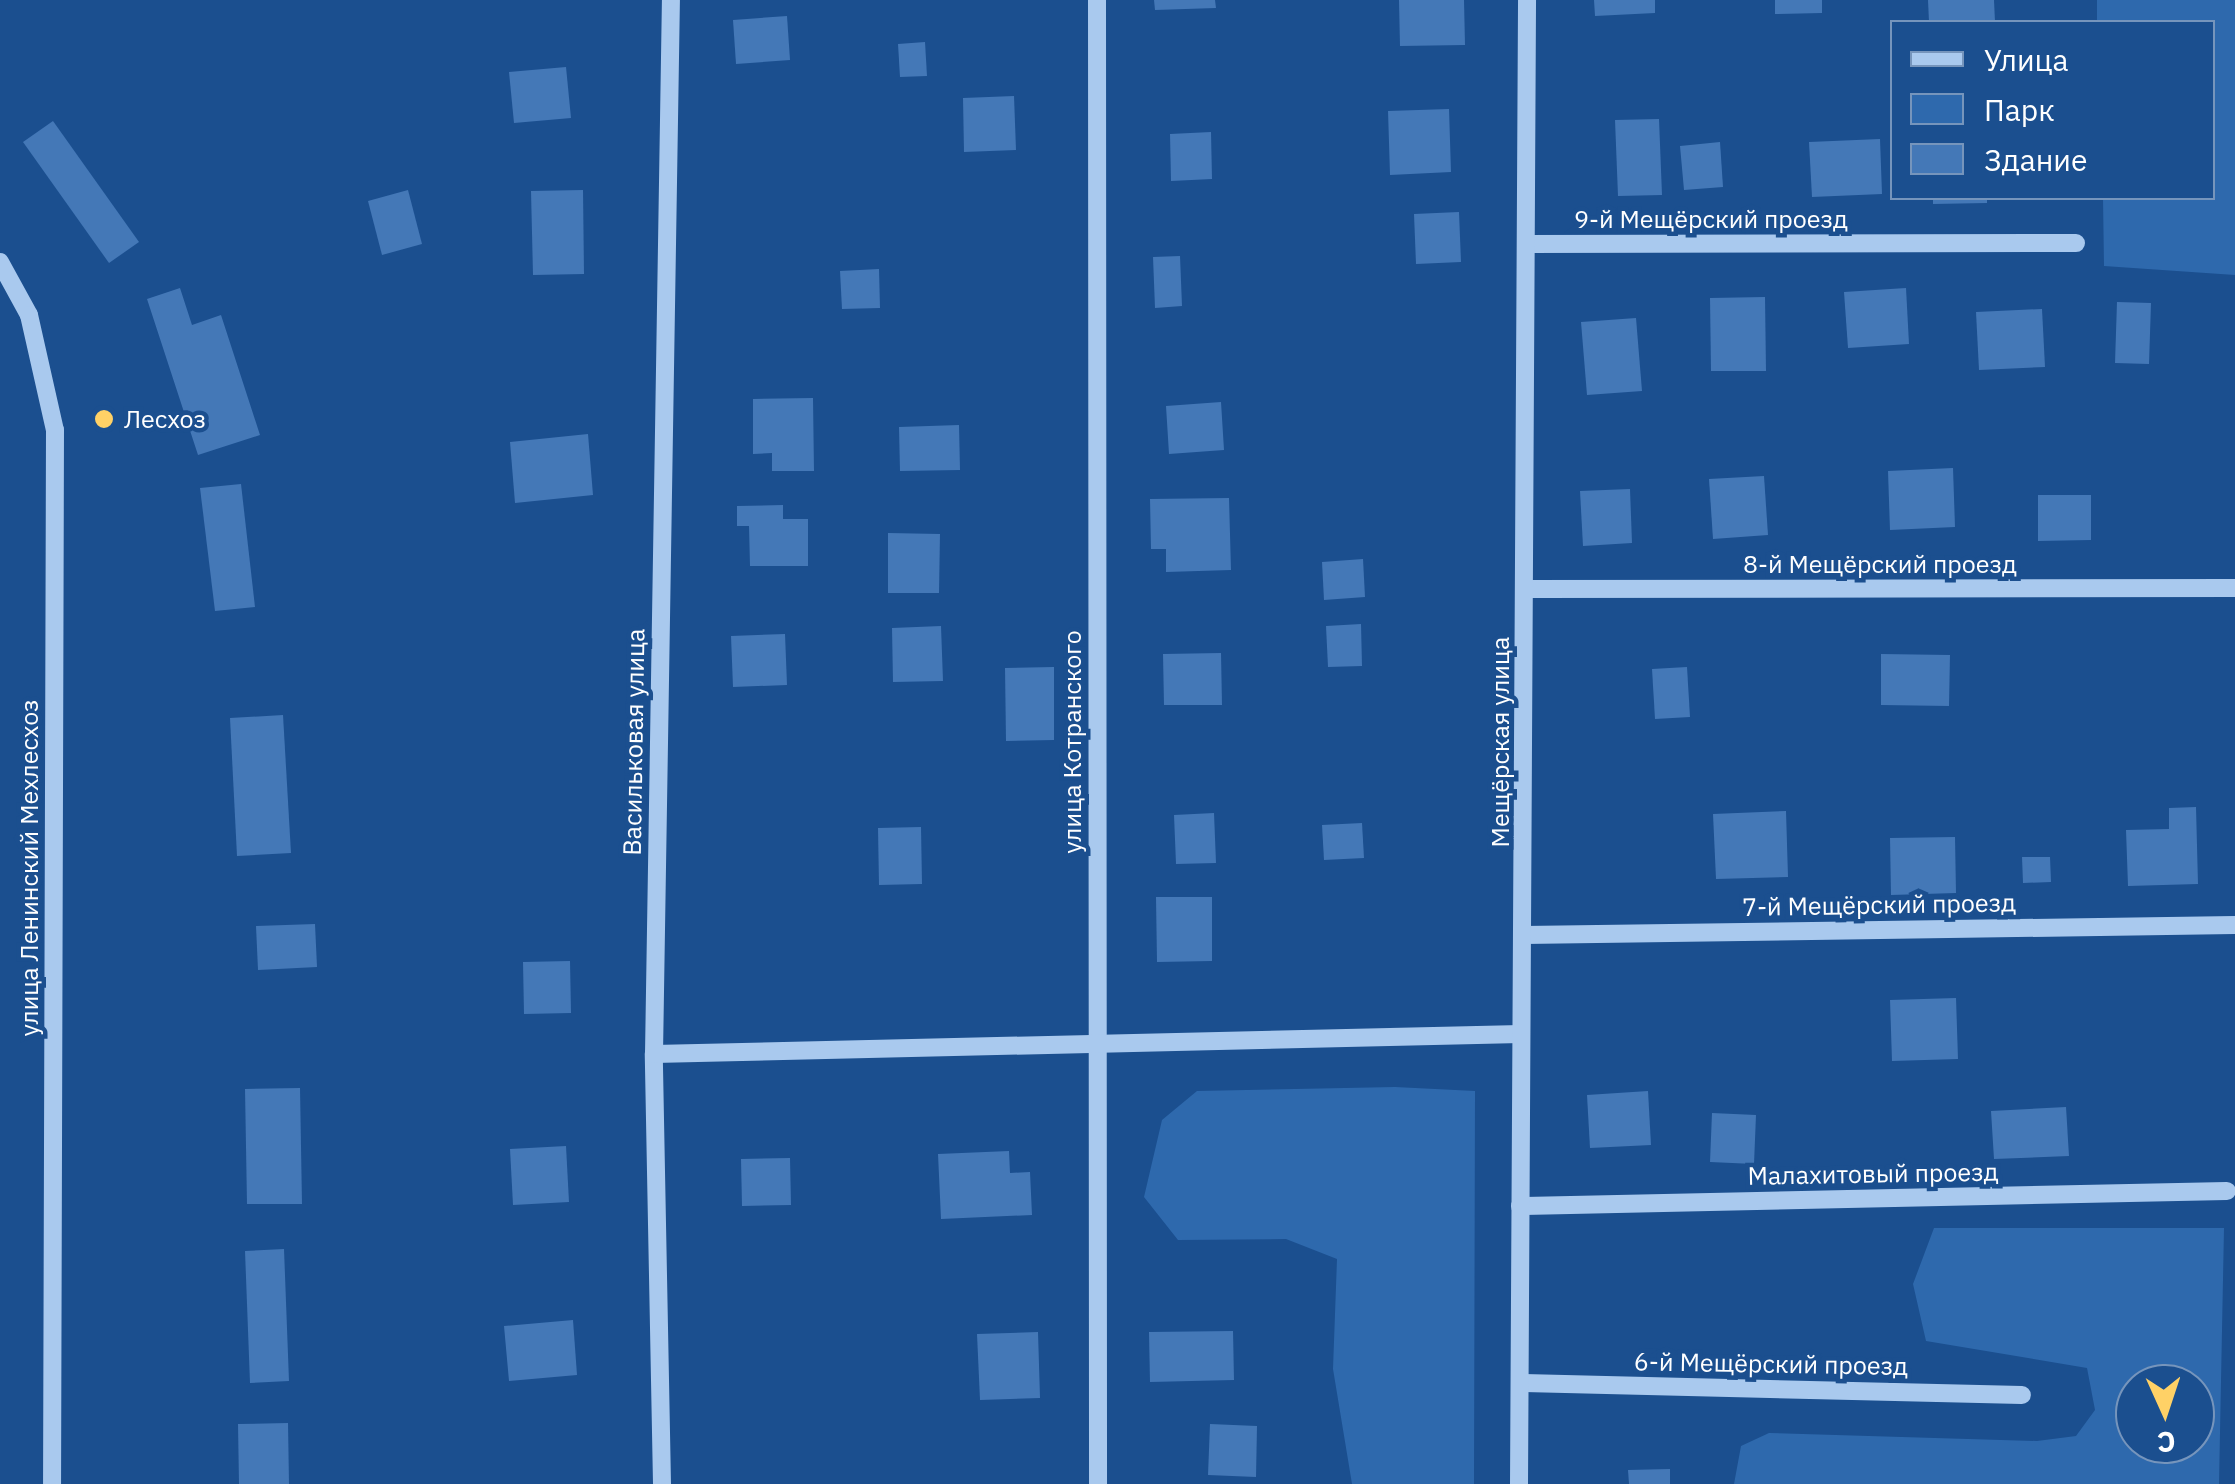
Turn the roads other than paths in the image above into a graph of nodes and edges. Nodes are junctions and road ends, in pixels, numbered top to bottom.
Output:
1 (671, 0) edge
2 (1098, 0) edge
3 (1527, 0) edge
4 (2076, 243) dead end
5 (1526, 244) junction
6 (0, 262) edge
7 (2235, 588) edge
8 (1526, 589) junction
9 (2235, 925) edge
10 (1523, 935) junction
11 (1521, 1034) junction
12 (1096, 1040) junction
13 (654, 1054) junction
14 (2227, 1191) dead end
15 (1520, 1206) junction
16 (1520, 1383) junction
17 (2022, 1395) dead end
18 (52, 1484) edge
19 (662, 1484) edge
20 (1098, 1484) edge
21 (1519, 1484) edge

1 - 13 street, Васильковая улица
2 - 12 street, улица Котранского
3 - 5 street, Мещёрская улица
4 - 5 street, 9-й Мещёрский проезд
5 - 8 street, Мещёрская улица
6 - 18 street, улица Ленинский Мехлесхоз
7 - 8 street, 8-й Мещёрский проезд
8 - 10 street, Мещёрская улица
9 - 10 street, 7-й Мещёрский проезд
10 - 11 street, Мещёрская улица
11 - 12 street
11 - 15 street, Мещёрская улица
12 - 13 street
12 - 20 street, улица Котранского
13 - 19 street, Васильковая улица
14 - 15 street, Малахитовый проезд
15 - 16 street, Мещёрская улица
16 - 17 street, 6-й Мещёрский проезд
16 - 21 street, Мещёрская улица

